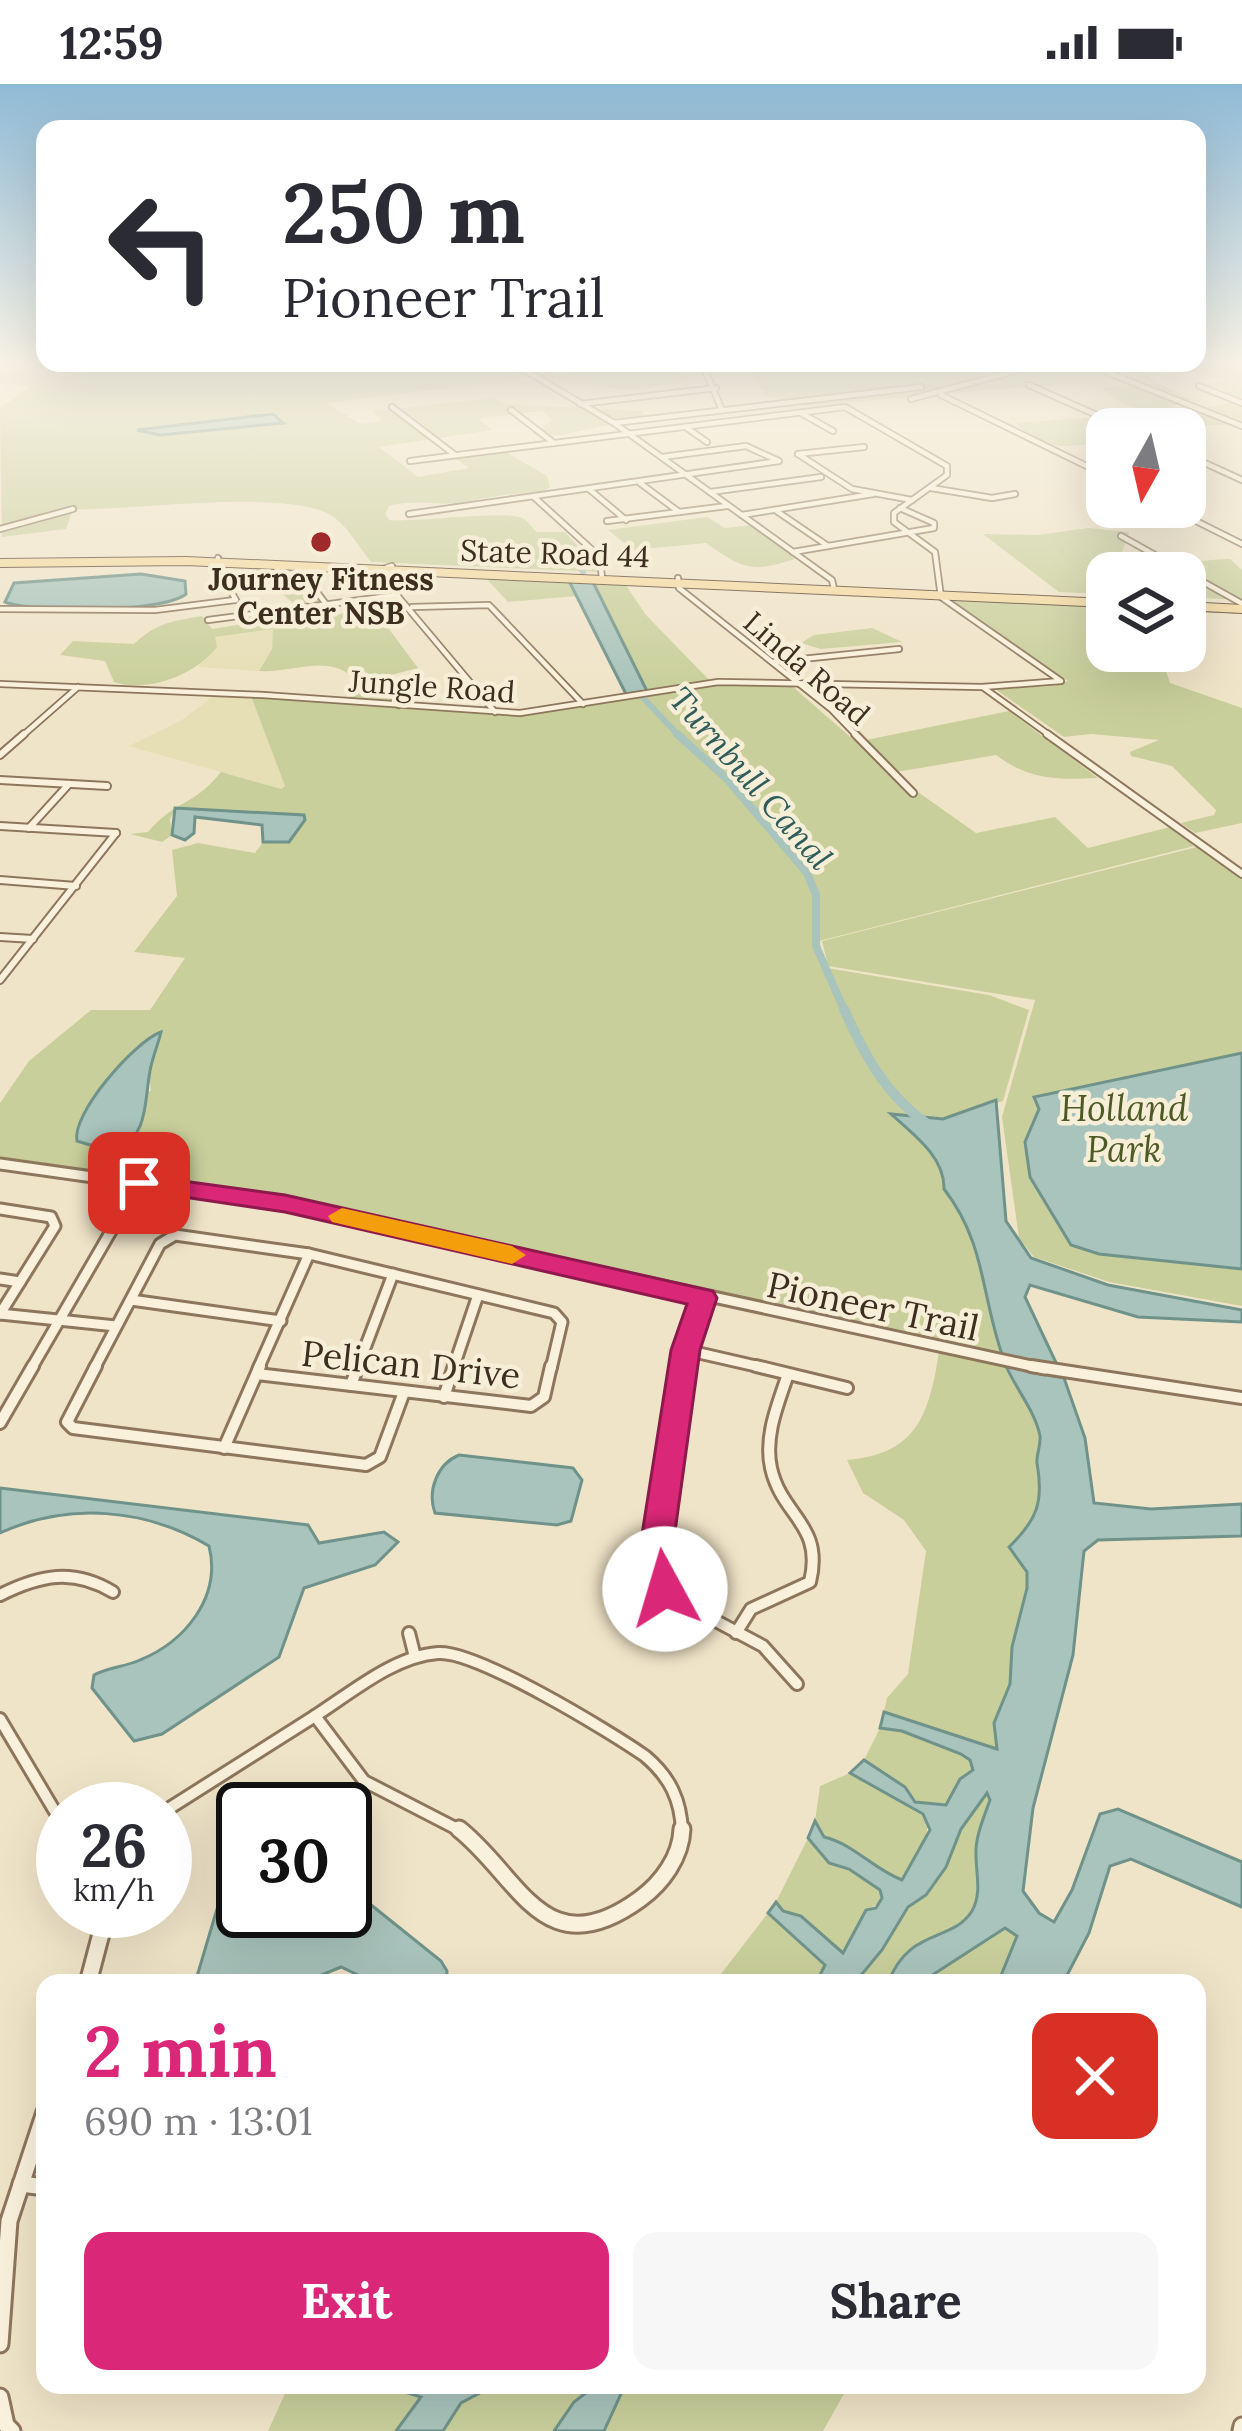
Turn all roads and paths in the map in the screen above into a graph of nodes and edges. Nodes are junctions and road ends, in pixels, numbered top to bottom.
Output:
1 (678, 469) edge
2 (737, 469) edge
3 (820, 469) edge
4 (947, 469) edge
5 (689, 477) junction
6 (821, 477) dead end
7 (640, 483) junction
8 (931, 488) junction
9 (589, 490) junction
10 (710, 492) junction
11 (873, 494) junction
12 (1015, 494) dead end
13 (534, 497) junction
14 (913, 500) junction
15 (729, 506) junction
16 (901, 508) junction
17 (74, 509) dead end
18 (775, 510) junction
19 (679, 512) junction
20 (409, 514) dead end
21 (742, 515) junction
22 (626, 520) junction
23 (607, 521) dead end
24 (1206, 526) edge
25 (0, 529) edge
26 (910, 534) junction
27 (1121, 536) dead end
28 (1242, 544) edge
29 (828, 546) junction
30 (793, 552) junction
31 (80, 558) junction
32 (0, 560) edge
33 (216, 561) junction
34 (298, 566) junction
35 (392, 566) junction
36 (379, 570) junction
37 (455, 570) junction
38 (602, 576) junction
39 (677, 580) junction
40 (834, 586) junction
41 (938, 591) junction
42 (398, 595) junction
43 (1086, 599) edge
44 (236, 600) junction
45 (326, 604) junction
46 (1206, 604) edge
47 (1242, 605) edge
48 (412, 608) junction
49 (0, 609) edge
50 (245, 616) junction
51 (208, 620) dead end
52 (899, 649) dead end
53 (773, 662) junction
54 (796, 682) junction
55 (0, 684) edge
56 (79, 687) junction
57 (982, 687) junction
58 (388, 688) dead end
59 (584, 704) junction
60 (399, 705) junction
61 (495, 712) junction
62 (0, 755) edge
63 (0, 780) edge
64 (69, 784) junction
65 (107, 786) dead end
66 (913, 793) dead end
67 (0, 826) edge
68 (29, 828) junction
69 (1242, 874) edge
70 (0, 880) edge
71 (76, 886) junction
72 (0, 937) edge
73 (33, 939) junction
74 (0, 980) edge
75 (0, 1164) edge
76 (139, 1183) junction
77 (0, 1209) edge
78 (309, 1254) junction
79 (393, 1274) junction
80 (0, 1279) edge
81 (20, 1282) junction
82 (478, 1294) junction
83 (703, 1298) junction
84 (131, 1300) junction
85 (0, 1314) edge
86 (59, 1321) junction
87 (280, 1321) junction
88 (116, 1327) junction
89 (686, 1350) junction
90 (257, 1374) junction
91 (788, 1374) junction
92 (351, 1385) junction
93 (847, 1388) dead end
94 (404, 1392) junction
95 (444, 1397) junction
96 (1242, 1398) edge
97 (0, 1423) edge
98 (224, 1448) junction
99 (113, 1592) dead end
100 (0, 1595) edge
101 (409, 1633) dead end
102 (736, 1633) junction
103 (415, 1657) junction
104 (797, 1684) dead end
105 (315, 1717) junction
106 (0, 1719) edge
107 (37, 1782) edge
108 (192, 1794) edge
109 (100, 1938) edge
110 (90, 1974) edge
111 (36, 2138) edge
112 (21, 2184) junction
113 (36, 2186) edge
114 (0, 2344) edge
115 (0, 2397) edge
116 (12, 2431) edge

1 - 5 street
2 - 5 street
3 - 11 street
4 - 8 street
5 - 7 street
5 - 10 street
6 - 10 street
7 - 9 street
7 - 19 street
8 - 12 street
8 - 14 street
9 - 13 street
9 - 22 street
10 - 15 street
11 - 14 street
11 - 18 street
13 - 20 street
13 - 38 street
14 - 16 street
15 - 19 street
15 - 21 street
16 - 26 street
16 - 26 street
17 - 25 street
18 - 21 street
18 - 29 street
19 - 22 street
21 - 30 street
22 - 23 street
24 - 28 street
26 - 29 street
26 - 41 street
27 - 47 street
29 - 30 street
30 - 40 street
31 - 32 main road, State Road 44
31 - 32 main road, State Road 44
31 - 33 main road, State Road 44
33 - 34 main road, State Road 44
33 - 35 main road, State Road 44
33 - 44 street
34 - 36 main road, State Road 44
34 - 45 street
35 - 36 street
35 - 37 main road, State Road 44
36 - 37 main road, State Road 44
36 - 42 street
37 - 38 main road, State Road 44
38 - 39 main road, State Road 44
39 - 40 main road, State Road 44
39 - 53 street, Linda Road
40 - 41 main road, State Road 44
41 - 43 main road, State Road 44
41 - 57 street, Jungle Road
42 - 45 street
42 - 48 street
44 - 49 street
44 - 50 street
45 - 50 street
46 - 47 main road
48 - 59 street
48 - 61 street
50 - 51 street
52 - 53 street
53 - 54 street, Linda Road
54 - 57 street, Jungle Road
54 - 59 street, Jungle Road
54 - 66 street, Linda Road
55 - 56 street, Jungle Road
56 - 60 street, Jungle Road
56 - 62 street
57 - 69 street
58 - 60 street
59 - 61 street, Jungle Road
60 - 61 street, Jungle Road
63 - 64 street
64 - 65 street
64 - 68 street
67 - 68 street
68 - 71 street
70 - 71 street
71 - 73 street
72 - 73 street
73 - 74 street
75 - 76 street, Pioneer Trail
76 - 83 street, Pioneer Trail
76 - 86 street
77 - 81 street
78 - 79 street, Pelican Drive
78 - 84 street, Pelican Drive
78 - 87 street
79 - 82 street, Pelican Drive
79 - 92 street
80 - 81 street
81 - 85 street
82 - 95 street
82 - 95 street, Pelican Drive
83 - 89 street
83 - 96 street, Pioneer Trail
84 - 87 street
84 - 88 street, Pelican Drive
85 - 86 street
86 - 88 street
86 - 97 street
87 - 90 street
88 - 98 street, Pelican Drive
89 - 91 street
89 - 102 street
90 - 92 street, Pelican Drive
90 - 98 street
91 - 93 street
91 - 102 street
92 - 94 street, Pelican Drive
94 - 95 street, Pelican Drive
94 - 98 street
99 - 100 street
101 - 103 street
102 - 104 street
103 - 105 street
103 - 105 street
105 - 108 street
106 - 107 street
109 - 110 street
111 - 112 street
112 - 113 street
112 - 114 street
115 - 116 street

